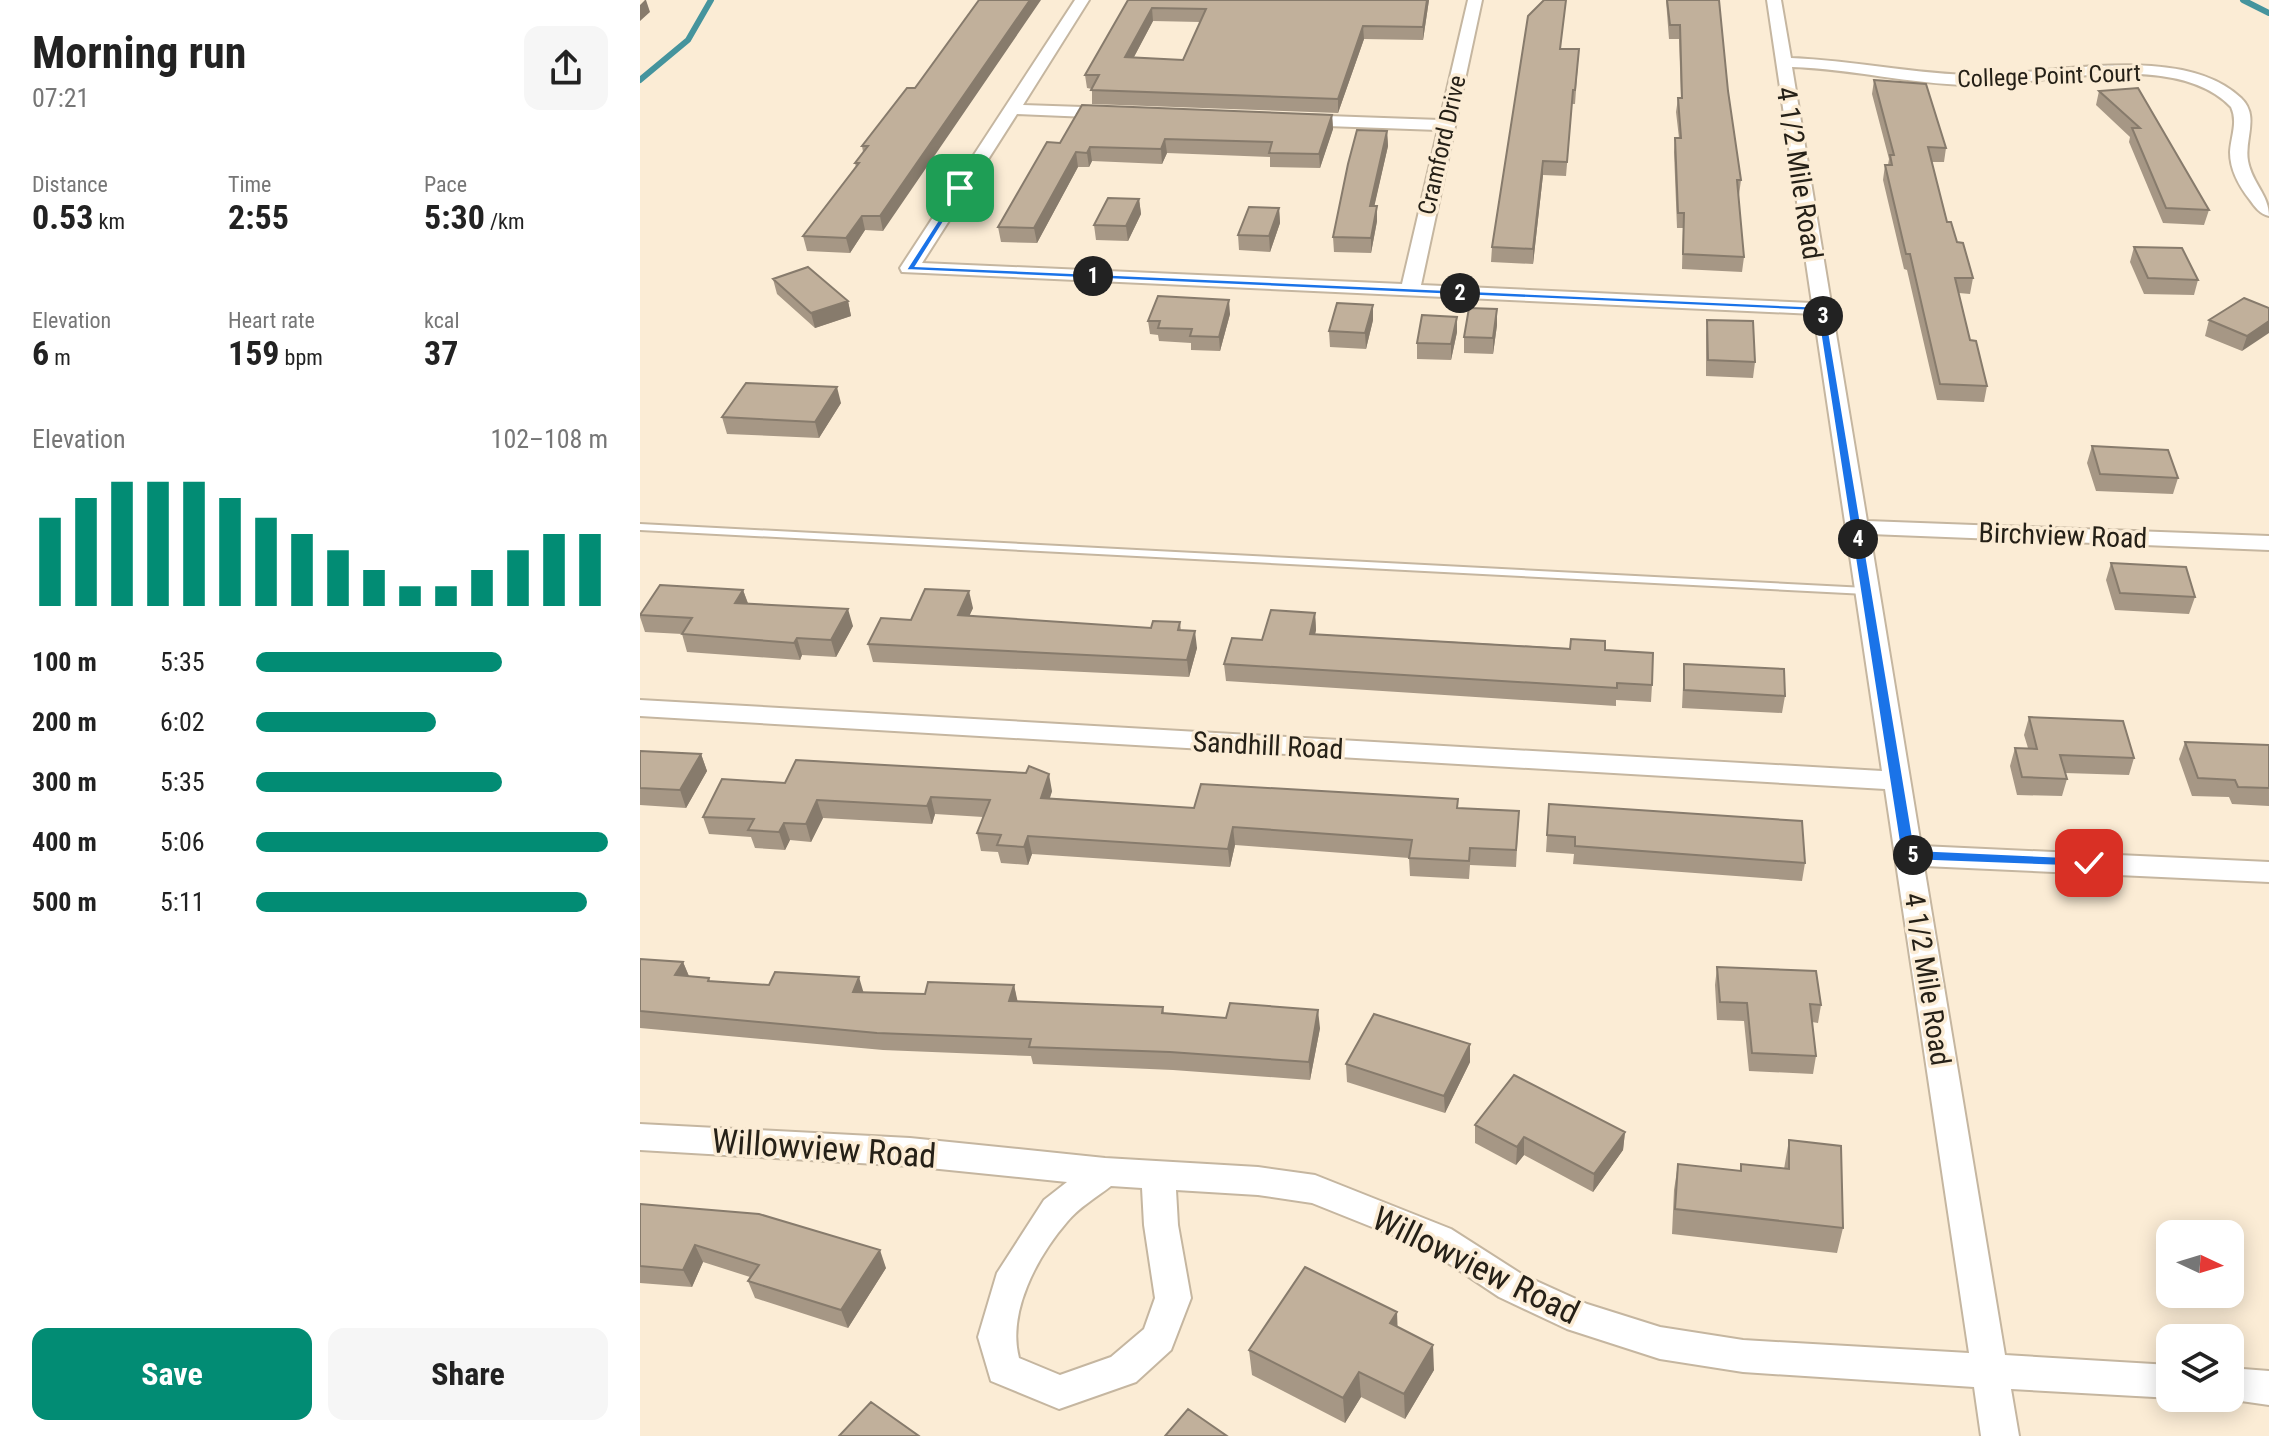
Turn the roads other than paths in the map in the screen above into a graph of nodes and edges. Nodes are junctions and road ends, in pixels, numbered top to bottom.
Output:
1 (1082, 0) edge
2 (1475, 0) edge
3 (1774, 0) edge
4 (1783, 62) junction
5 (1012, 109) junction
6 (1136, 113) edge
7 (1276, 119) edge
8 (1447, 125) junction
9 (2269, 211) edge
10 (1410, 290) junction
11 (1822, 309) junction
12 (640, 527) edge
13 (1857, 527) junction
14 (2269, 543) edge
15 (1866, 591) junction
16 (640, 708) edge
17 (1897, 781) junction
18 (1908, 855) junction
19 (2269, 872) edge
20 (640, 1137) edge
21 (1105, 1172) junction
22 (1158, 1175) junction
23 (1990, 1371) junction
24 (2156, 1381) edge
25 (2244, 1386) edge
26 (2269, 1388) edge
27 (2000, 1436) edge

1 - 5 street
2 - 8 street, Cramford Drive
3 - 4 street, 4 1/2 Mile Road
4 - 9 street, College Point Court
4 - 11 street, 4 1/2 Mile Road
5 - 6 street
5 - 10 street
7 - 8 street
8 - 10 street, Cramford Drive
10 - 11 street
11 - 13 street, 4 1/2 Mile Road
12 - 15 lane
13 - 14 street, Birchview Road
13 - 15 street, 4 1/2 Mile Road
15 - 17 street, 4 1/2 Mile Road
16 - 17 street, Sandhill Road
17 - 18 street, 4 1/2 Mile Road
18 - 19 street
18 - 23 street, 4 1/2 Mile Road
20 - 21 street, Willowview Road
21 - 22 street, Willowview Road
21 - 22 street
22 - 23 street, Willowview Road
23 - 24 street, Willowview Road
23 - 27 street, 4 1/2 Mile Road
25 - 26 street

